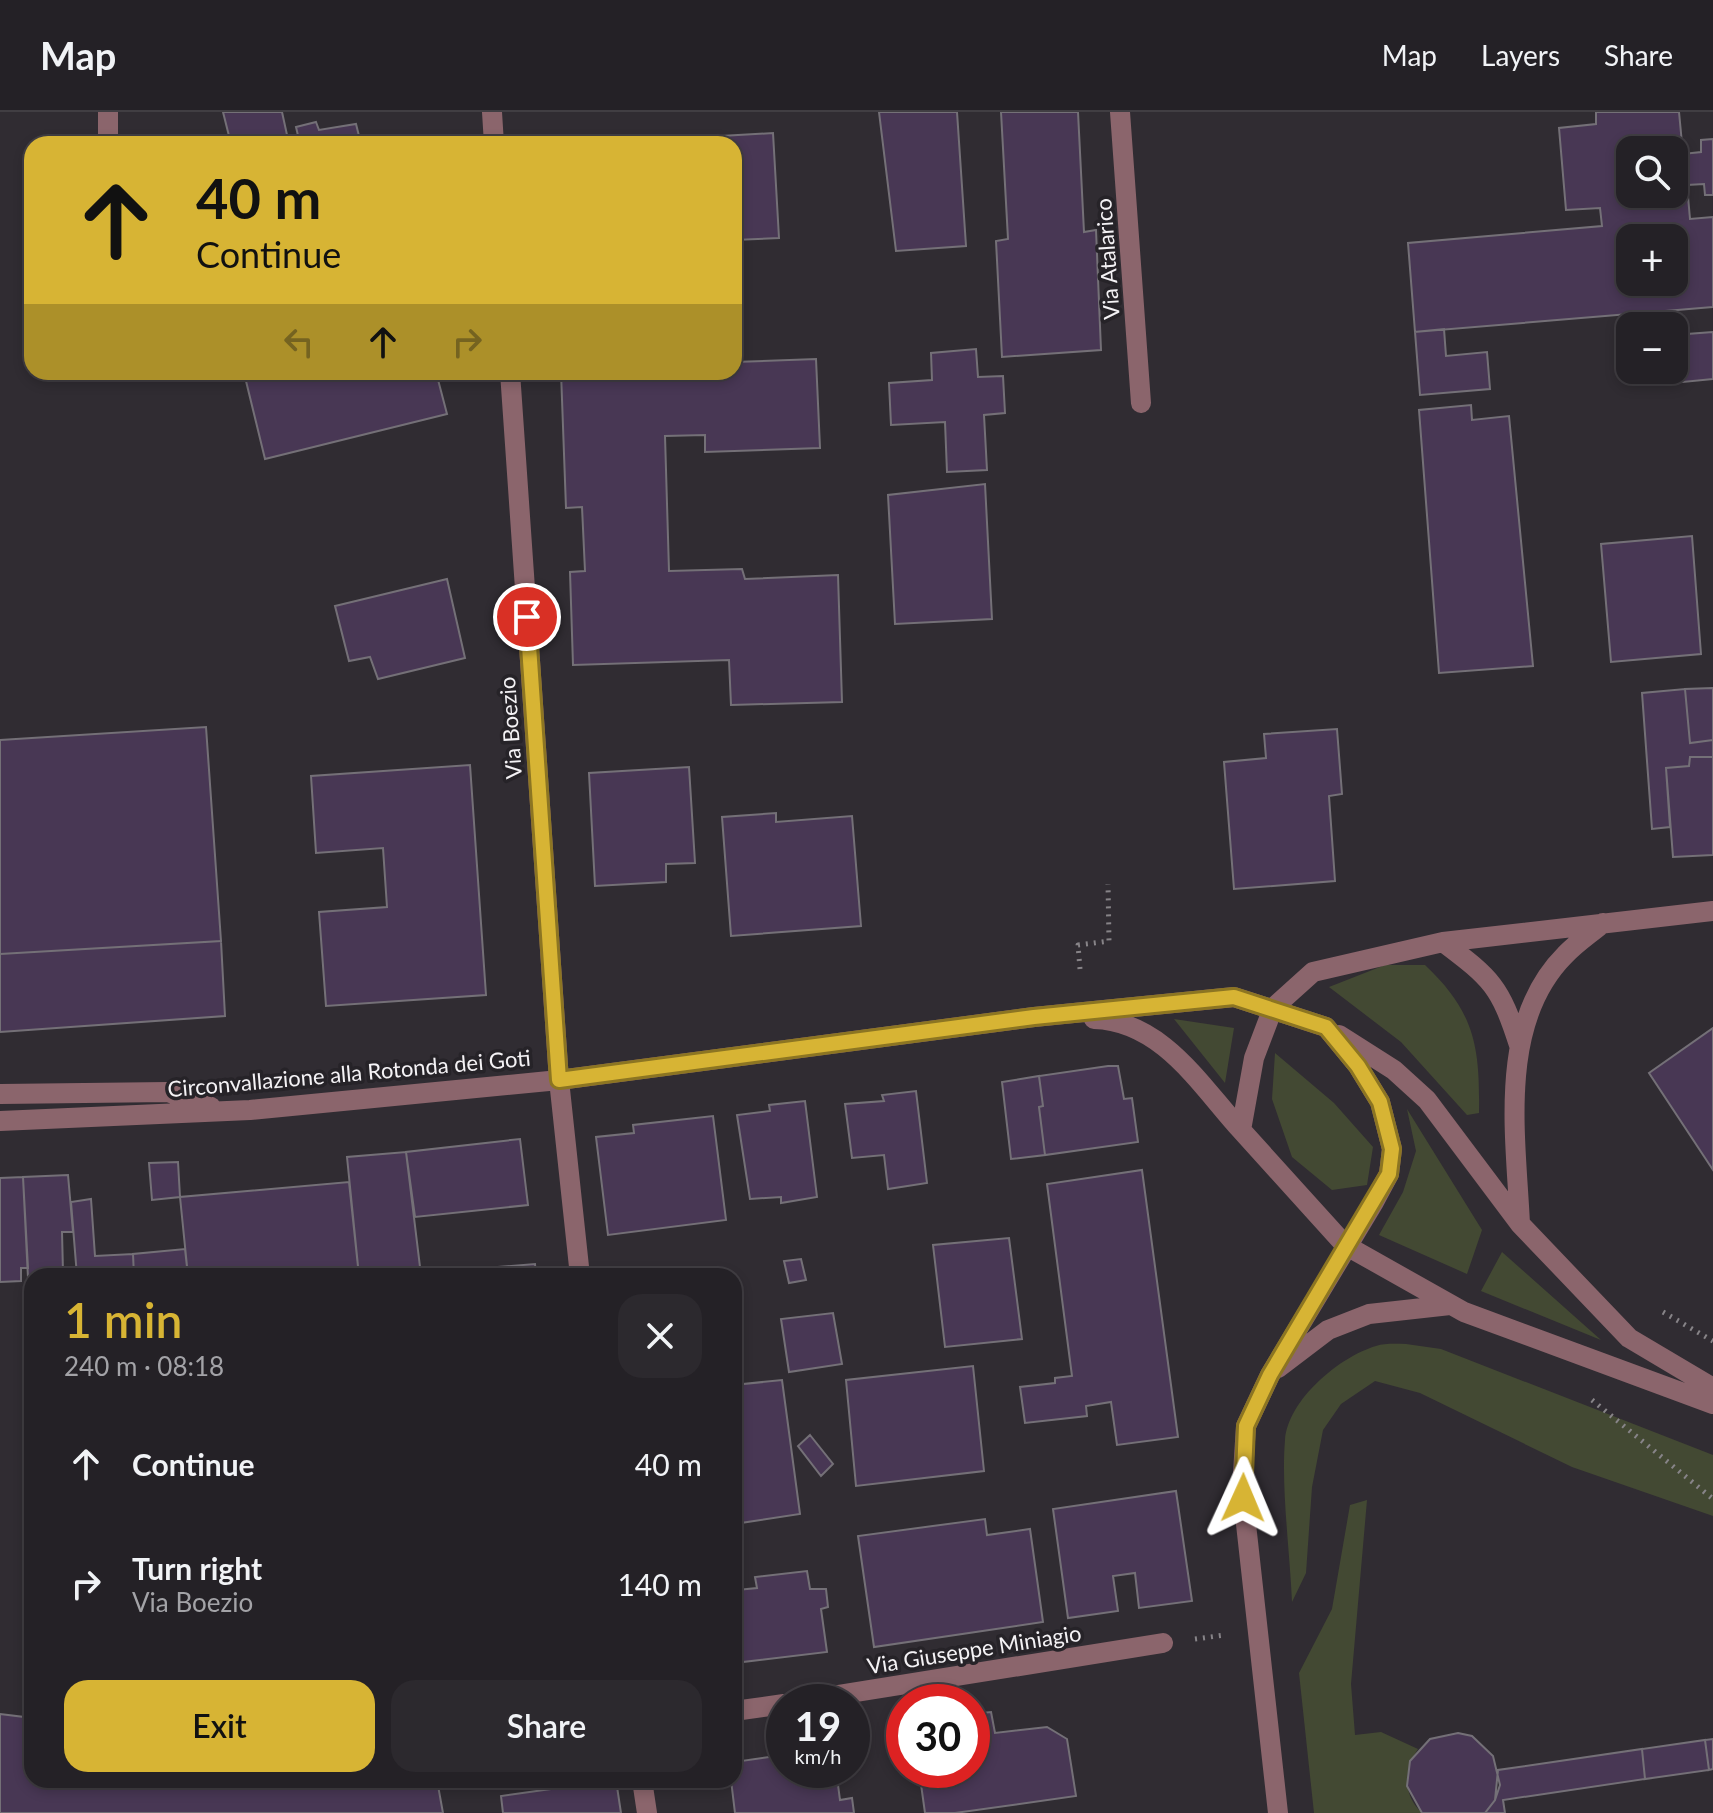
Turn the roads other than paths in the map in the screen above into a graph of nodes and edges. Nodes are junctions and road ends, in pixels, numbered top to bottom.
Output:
1 (108, 112) edge
2 (492, 112) edge
3 (1120, 112) edge
4 (108, 136) edge
5 (494, 136) edge
6 (511, 380) edge
7 (1141, 403) dead end
8 (1713, 911) edge
9 (1603, 923) junction
10 (1443, 942) junction
11 (1273, 1008) junction
12 (1034, 1017) junction
13 (1326, 1027) junction
14 (1519, 1045) junction
15 (559, 1080) junction
16 (0, 1094) edge
17 (223, 1110) junction
18 (0, 1121) edge
19 (1241, 1130) junction
20 (1520, 1224) junction
21 (1345, 1245) junction
22 (579, 1268) edge
23 (1450, 1305) junction
24 (1270, 1375) junction
25 (1713, 1388) edge
26 (1713, 1404) edge
27 (1163, 1643) dead end
28 (870, 1690) edge
29 (766, 1707) edge
30 (742, 1710) edge
31 (643, 1788) edge
32 (647, 1813) edge
33 (1278, 1813) edge

1 - 4 street
2 - 5 street
3 - 7 street, Via Atalarico
6 - 15 street, Via Boezio
8 - 9 street
9 - 10 street
9 - 14 street
10 - 11 street
10 - 14 street
11 - 12 street, Circonvallazione alla Rotonda dei Goti
11 - 13 street, Circonvallazione alla Rotonda dei Goti
11 - 19 street
12 - 15 street, Circonvallazione alla Rotonda dei Goti
12 - 19 street, Circonvallazione alla Rotonda dei Goti
13 - 20 street, Circonvallazione alla Rotonda dei Goti
13 - 21 street
14 - 20 street
15 - 17 street, Circonvallazione alla Rotonda dei Goti
15 - 22 street, Via Boezio
16 - 17 street
17 - 18 street, Circonvallazione alla Rotonda dei Goti
19 - 21 street, Circonvallazione alla Rotonda dei Goti
20 - 25 street, Circonvallazione alla Rotonda dei Goti
21 - 23 street, Circonvallazione alla Rotonda dei Goti
21 - 24 street
23 - 24 street
23 - 26 street, Circonvallazione alla Rotonda dei Goti
24 - 33 street
27 - 28 street, Via Giuseppe Miniagio
29 - 30 street
31 - 32 street

